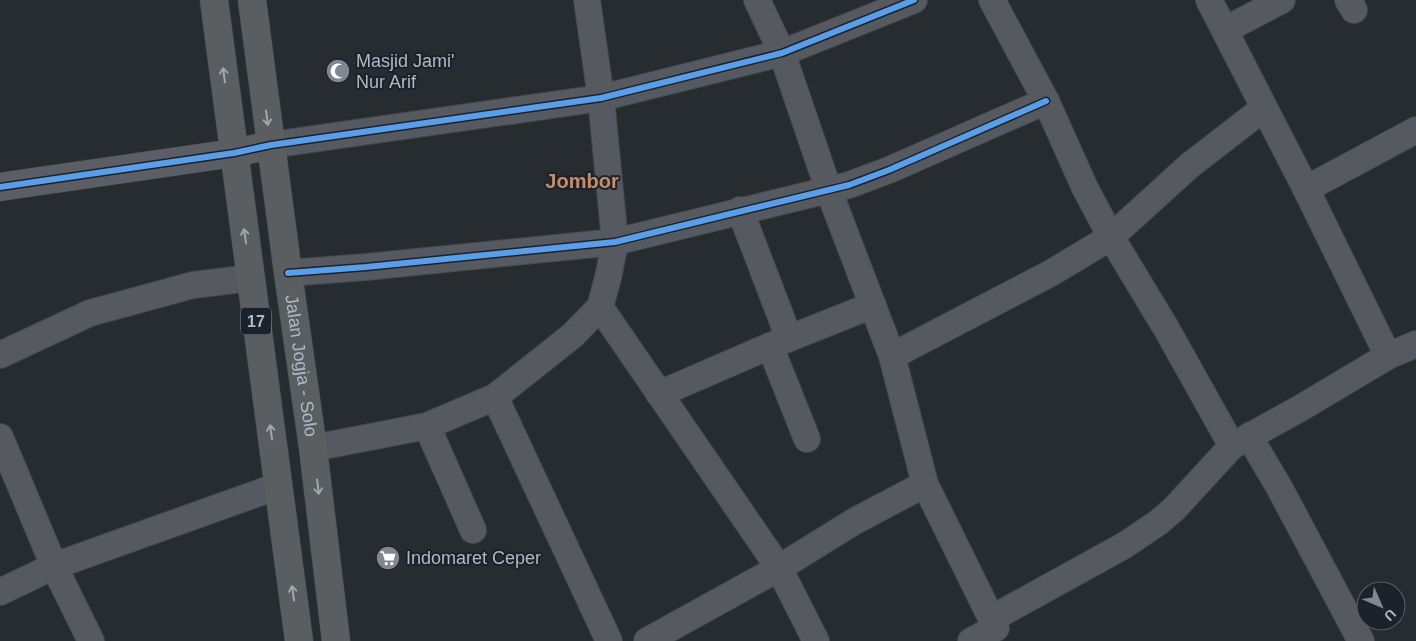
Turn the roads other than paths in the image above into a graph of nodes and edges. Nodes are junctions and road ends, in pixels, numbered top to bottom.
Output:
1 (214, 0) edge
2 (252, 0) edge
3 (587, 0) edge
4 (757, 0) edge
5 (914, 0) edge
6 (992, 0) edge
7 (1209, 0) edge
8 (1282, 0) edge
9 (1225, 30) junction
10 (782, 53) junction
11 (601, 98) junction
12 (1046, 101) junction
13 (1264, 108) junction
14 (1416, 130) edge
15 (271, 145) junction
16 (234, 153) junction
17 (0, 187) edge
18 (1306, 189) junction
19 (830, 191) junction
20 (740, 210) junction
21 (1111, 237) junction
22 (615, 242) junction
23 (288, 273) junction
24 (250, 278) junction
25 (873, 305) junction
26 (600, 307) junction
27 (780, 342) junction
28 (1416, 344) edge
29 (0, 355) edge
30 (892, 356) junction
31 (1388, 356) junction
32 (659, 394) junction
33 (495, 396) junction
34 (427, 426) junction
35 (0, 437) edge
36 (807, 439) dead end
37 (1242, 441) junction
38 (314, 448) junction
39 (925, 484) junction
40 (278, 486) junction
41 (473, 530) dead end
42 (54, 566) junction
43 (779, 568) junction
44 (0, 592) edge
45 (992, 619) junction
46 (91, 641) edge
47 (299, 641) edge
48 (336, 641) edge
49 (609, 641) edge
50 (646, 641) edge
51 (816, 641) edge
52 (972, 641) edge
53 (1361, 641) edge

16 -> 1 highway, 17
2 -> 15 highway, Jalan Jogja - Solo / 17
3 - 11 street
4 - 10 street
5 - 10 street
6 - 12 street
7 - 9 street
8 - 9 street
9 - 13 street
10 - 11 street
10 - 19 street
11 - 15 street
11 - 22 street
12 - 19 street
12 - 21 street
13 - 18 street
13 - 21 street
14 - 18 street
15 - 16 street
15 - 23 highway, Jalan Jogja - Solo / 17
16 - 17 street
24 -> 16 highway, 17
18 - 31 street
19 - 20 street
19 - 25 street
20 - 22 street
20 - 27 street
21 - 30 street
21 - 37 street
22 - 23 street
22 - 26 street
23 - 38 highway, Jalan Jogja - Solo / 17
24 - 29 street
40 -> 24 highway, 17
25 - 27 street
25 - 30 street
26 - 32 street
26 - 33 street
27 - 32 street
27 - 36 street
28 - 31 street
30 - 39 street
31 - 37 street
32 - 43 street
33 - 34 street
33 - 49 street
34 - 38 street
34 - 41 street
35 - 42 street
37 - 45 street
37 - 53 street
38 -> 48 highway, Jalan Jogja - Solo / 17
39 - 43 street
39 - 45 street
40 - 42 street
47 -> 40 highway, 17
42 - 44 street
42 - 46 street
43 - 50 street
43 - 51 street
45 - 52 street

